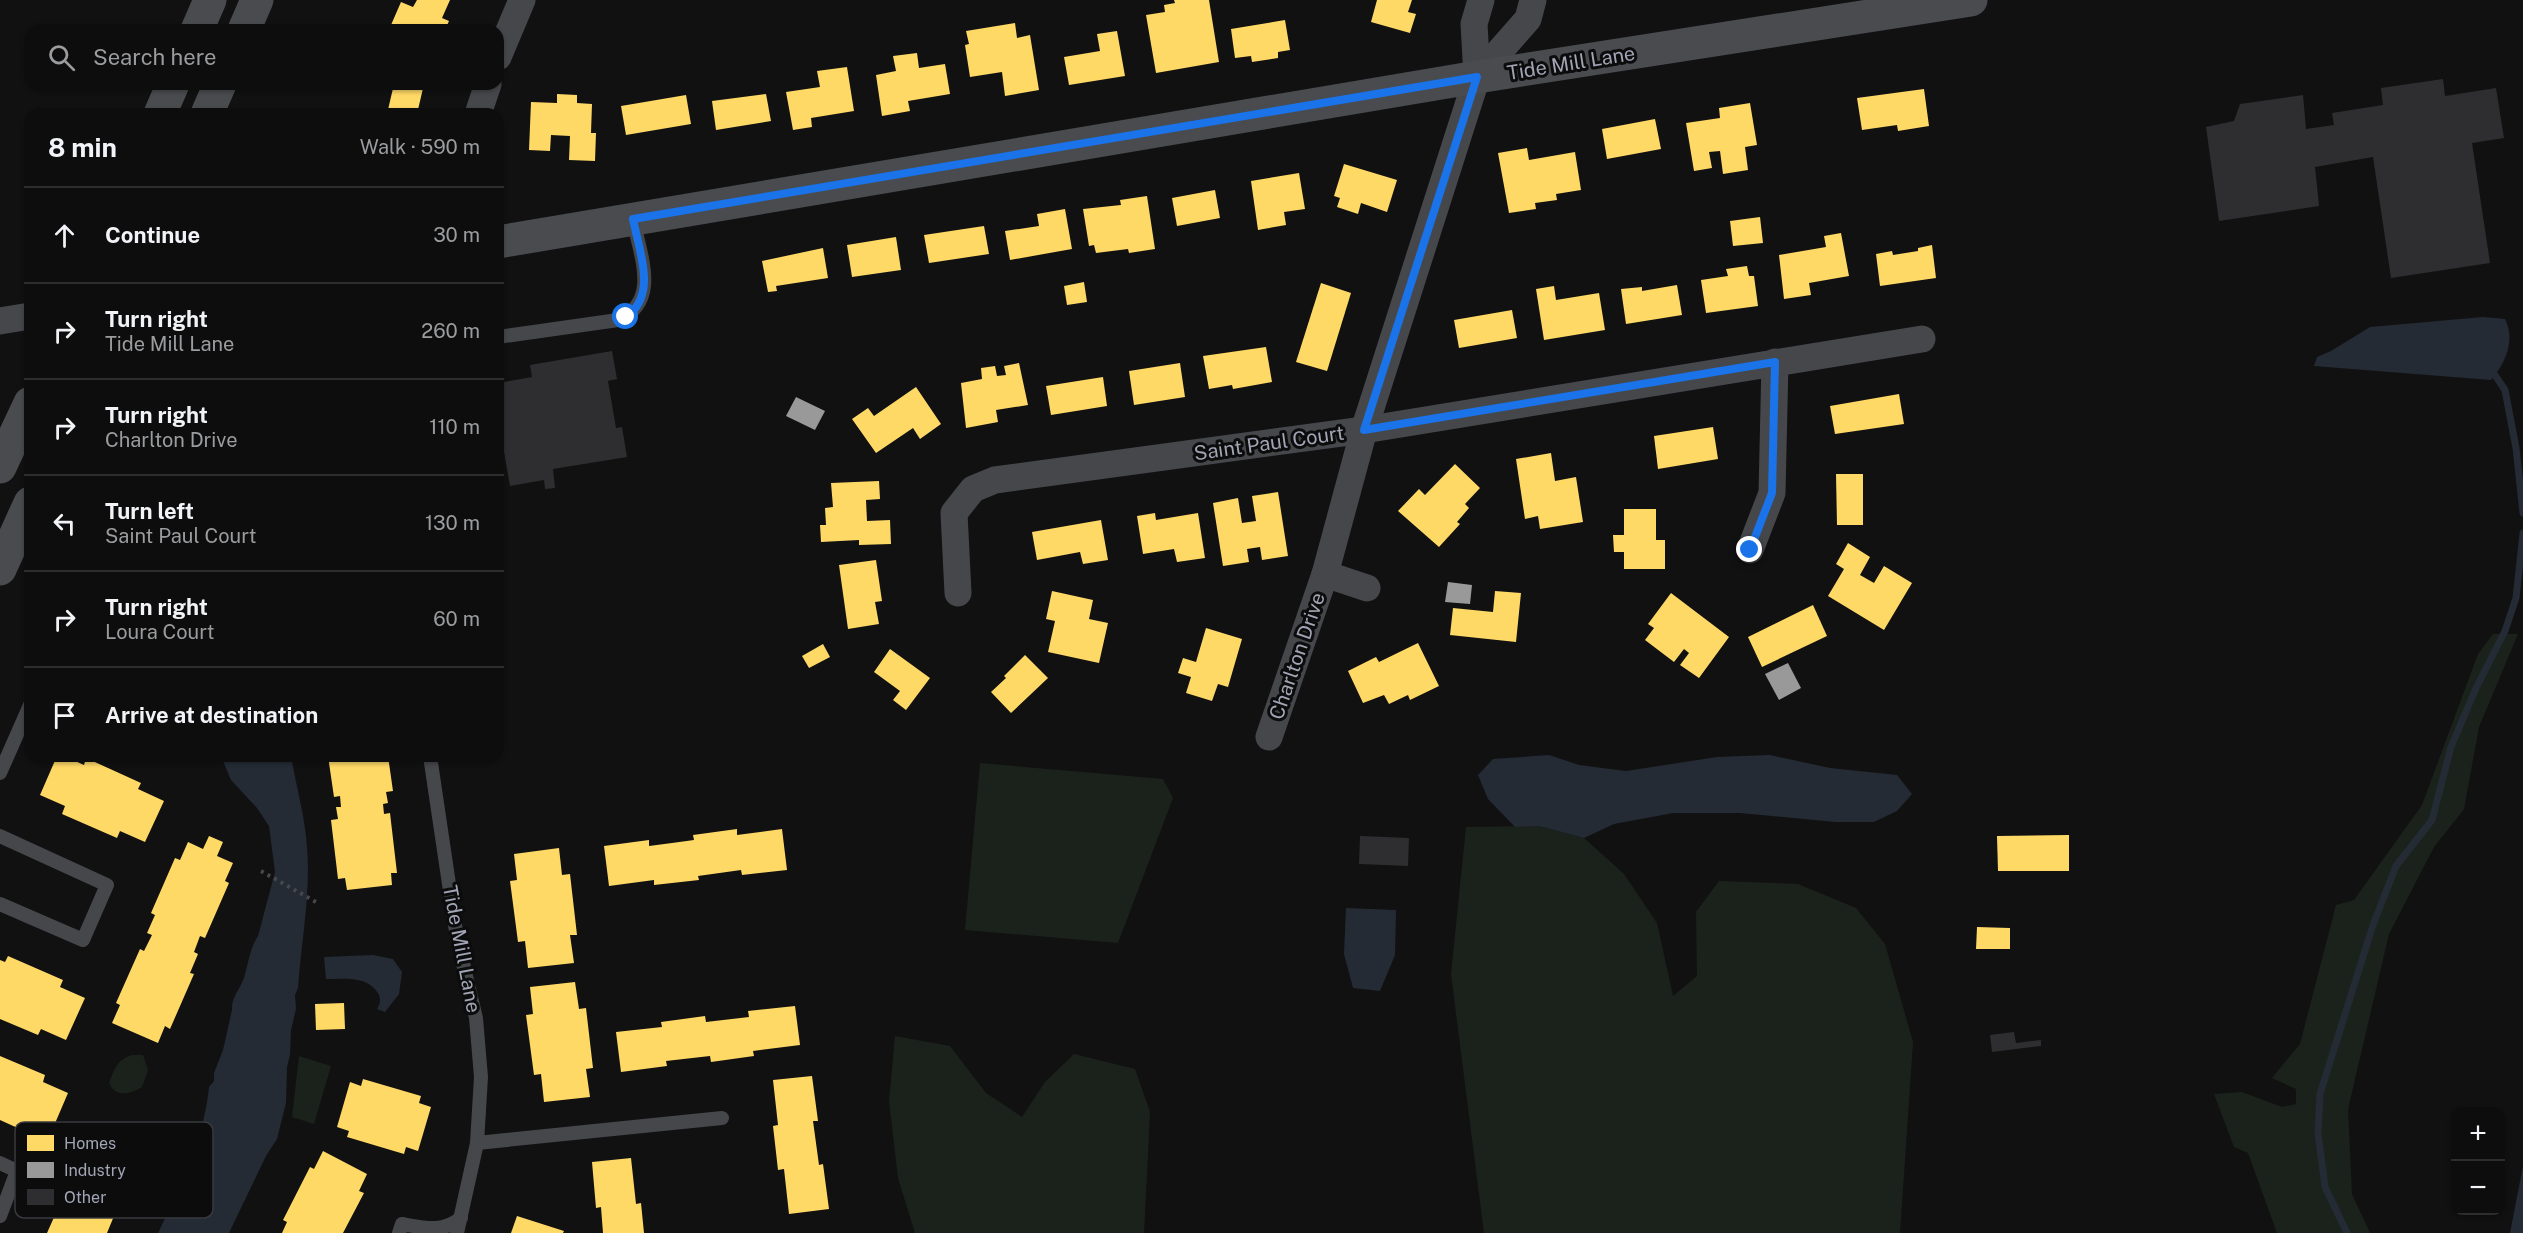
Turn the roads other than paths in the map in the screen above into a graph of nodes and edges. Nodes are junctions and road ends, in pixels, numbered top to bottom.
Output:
1 (210, 0) edge
2 (257, 0) edge
3 (522, 0) edge
4 (1481, 0) edge
5 (1533, 0) edge
6 (1971, 0) edge
7 (200, 24) edge
8 (247, 24) edge
9 (504, 43) edge
10 (1477, 77) junction
11 (170, 90) edge
12 (217, 90) edge
13 (486, 90) edge
14 (163, 108) edge
15 (210, 108) edge
16 (480, 108) edge
17 (633, 219) junction
18 (504, 241) edge
19 (24, 317) edge
20 (0, 321) edge
21 (504, 336) edge
22 (1922, 339) dead end
23 (1775, 362) junction
24 (24, 416) edge
25 (1364, 430) junction
26 (0, 467) edge
27 (24, 516) edge
28 (1750, 550) dead end
29 (0, 569) edge
30 (1325, 574) junction
31 (1367, 588) dead end
32 (958, 592) dead end
33 (24, 718) edge
34 (1269, 737) dead end
35 (431, 762) edge
36 (0, 772) edge
37 (0, 836) edge
38 (0, 904) edge
39 (722, 1118) dead end
40 (477, 1143) junction
41 (0, 1164) edge
42 (15, 1170) edge
43 (15, 1176) edge
44 (0, 1216) edge
45 (461, 1218) junction
46 (399, 1233) edge
47 (457, 1233) edge

1 - 7 street
2 - 8 street
3 - 9 street
4 - 10 street, Charlton Drive
5 - 10 street, Charlton Drive
6 - 10 street, Tide Mill Lane
10 - 17 street, Tide Mill Lane
10 - 25 street, Charlton Drive
11 - 14 street
12 - 15 street
13 - 16 street
17 - 18 street, Tide Mill Lane
17 - 21 lane
19 - 20 street
22 - 23 street, Saint Paul Court
23 - 25 street, Saint Paul Court
23 - 28 street
24 - 26 street
25 - 30 street, Charlton Drive
25 - 32 street, Saint Paul Court
27 - 29 street
30 - 31 street, Charlton Drive
30 - 34 street, Charlton Drive
33 - 36 lane
35 - 40 lane, Tide Mill Lane
37 - 38 lane
39 - 40 lane
40 - 45 lane, Tide Mill Lane
41 - 42 lane
43 - 44 lane
45 - 46 lane
45 - 47 lane, Tide Mill Lane

